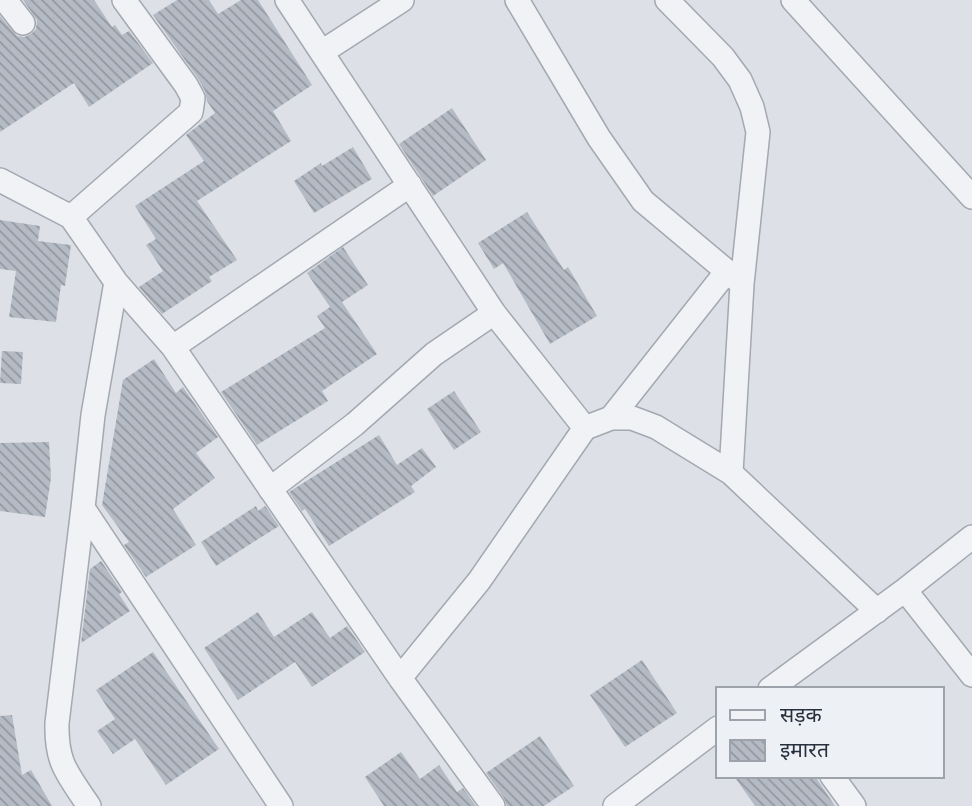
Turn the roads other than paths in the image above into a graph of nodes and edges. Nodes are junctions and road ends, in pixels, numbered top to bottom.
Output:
1 (5, 0) edge
2 (124, 0) edge
3 (287, 0) edge
4 (402, 0) edge
5 (517, 0) edge
6 (667, 0) edge
7 (793, 0) edge
8 (23, 23) dead end
9 (323, 52) junction
10 (0, 180) edge
11 (410, 185) junction
12 (972, 197) edge
13 (71, 218) junction
14 (735, 278) junction
15 (116, 282) junction
16 (494, 313) junction
17 (173, 347) junction
18 (611, 418) junction
19 (585, 428) junction
20 (731, 473) junction
21 (270, 489) junction
22 (83, 508) junction
23 (972, 537) edge
24 (905, 590) junction
25 (877, 611) junction
26 (972, 675) edge
27 (400, 678) junction
28 (774, 687) edge
29 (716, 730) edge
30 (833, 778) edge
31 (630, 802) edge
32 (89, 806) edge
33 (281, 806) edge
34 (493, 806) edge
35 (854, 806) edge

1 - 8 street
2 - 13 street
3 - 9 street
4 - 9 street
5 - 14 street
6 - 14 street
7 - 12 street
9 - 11 street
10 - 13 street
11 - 16 street
11 - 17 street
13 - 15 street
14 - 18 street
14 - 20 street
15 - 17 street
15 - 22 street
16 - 19 street
16 - 21 street
17 - 21 street
18 - 19 street
18 - 20 street
19 - 27 street
20 - 25 street
21 - 27 street
22 - 32 street
22 - 33 street
23 - 24 street
24 - 25 street
24 - 26 street
25 - 28 street
27 - 34 street
29 - 31 street
30 - 35 street

